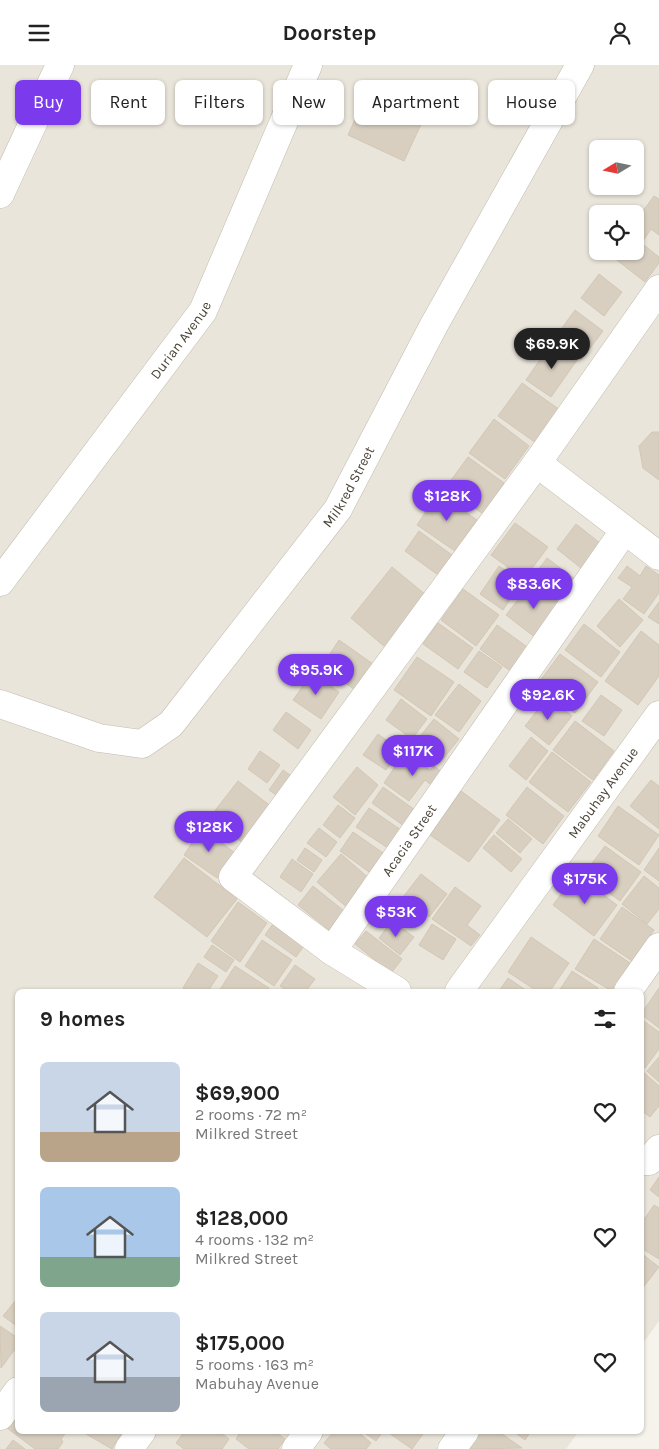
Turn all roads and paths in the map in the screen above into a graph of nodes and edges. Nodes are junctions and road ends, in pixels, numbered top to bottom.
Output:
1 (60, 65) edge
2 (308, 65) edge
3 (580, 65) edge
4 (0, 194) edge
5 (658, 293) edge
6 (537, 463) junction
7 (624, 531) junction
8 (659, 556) edge
9 (0, 582) edge
10 (0, 704) edge
11 (659, 715) edge
12 (659, 947) edge
13 (332, 951) junction
14 (394, 989) edge
15 (460, 989) edge
16 (629, 989) edge
17 (15, 1395) edge
18 (0, 1416) edge
19 (140, 1434) edge
20 (307, 1434) edge
21 (463, 1434) edge
22 (129, 1449) edge
23 (296, 1449) edge
24 (452, 1449) edge

1 - 4 street
2 - 9 street, Durian Avenue
3 - 10 street, Milkred Street
5 - 6 street
6 - 7 street
6 - 13 street
7 - 8 street
7 - 13 street, Acacia Street
11 - 15 street, Mabuhay Avenue
12 - 16 street
13 - 14 street
17 - 18 street
19 - 22 street
20 - 23 street
21 - 24 street

